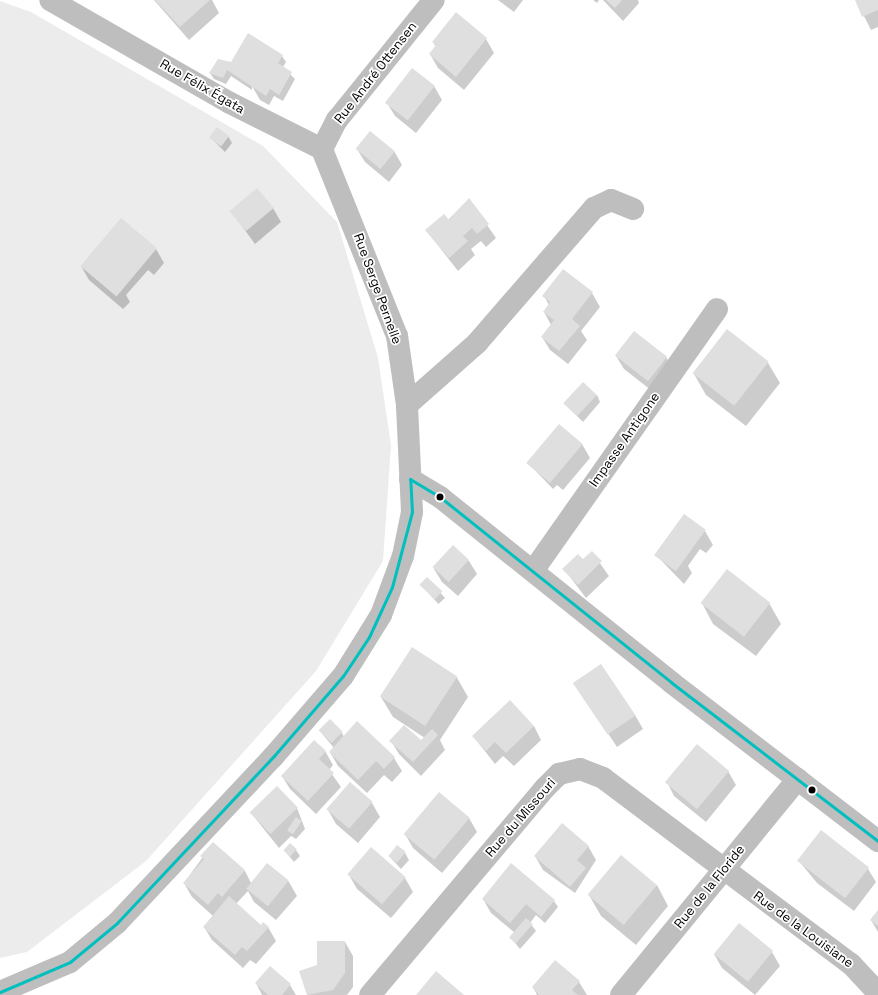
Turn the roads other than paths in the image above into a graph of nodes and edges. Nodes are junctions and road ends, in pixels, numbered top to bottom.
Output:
1 (50, 0) edge
2 (434, 0) edge
3 (322, 149) junction
4 (633, 209) dead end
5 (717, 309) dead end
6 (407, 405) junction
7 (410, 479) junction
8 (533, 571) junction
9 (798, 778) junction
10 (878, 841) edge
11 (724, 872) junction
12 (0, 992) edge
13 (878, 993) edge
14 (370, 995) edge
15 (621, 995) edge

1 - 3 street, Rue Félix Égata
2 - 3 street, Rue André Ottensen
3 - 6 street, Rue Serge Pernelle
4 - 6 street
5 - 8 street, Impasse Antigone
6 - 7 street, Rue Serge Pernelle
7 - 8 street
7 - 12 street, Rue Serge Pernelle
8 - 9 street
9 - 10 street
9 - 11 street, Rue de la Floride
11 - 13 street, Rue de la Louisiane
11 - 14 street, Rue du Missouri
11 - 15 street, Rue de la Floride

